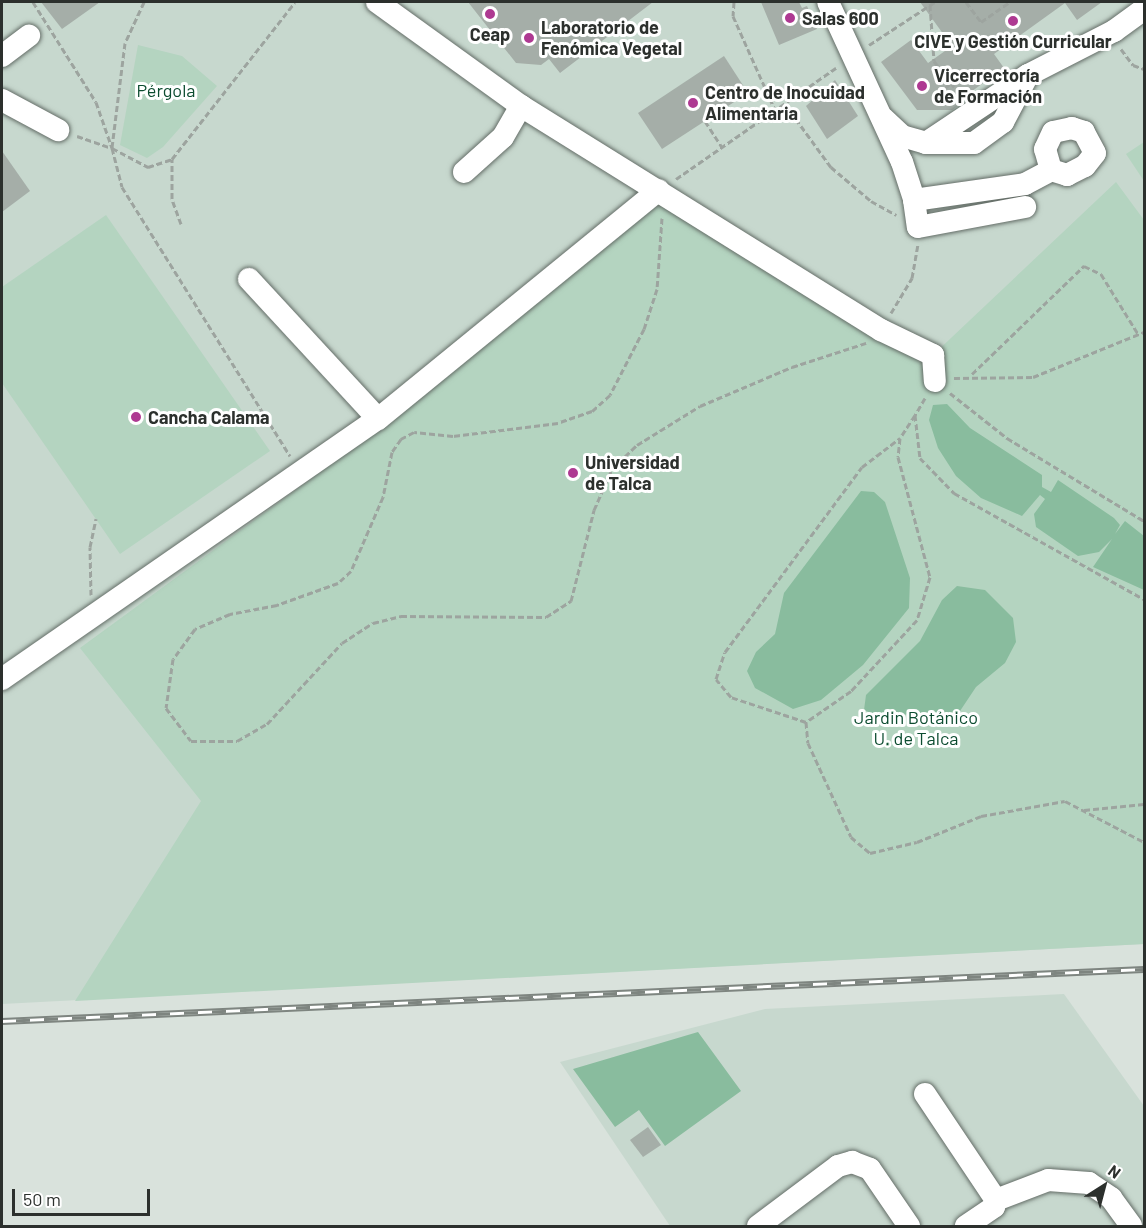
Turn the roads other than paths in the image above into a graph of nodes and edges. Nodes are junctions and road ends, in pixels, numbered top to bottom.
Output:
1 (377, 2) edge
2 (828, 2) edge
3 (1144, 9) edge
4 (29, 36) dead end
5 (2, 56) edge
6 (1028, 75) junction
7 (2, 100) edge
8 (521, 106) junction
9 (876, 112) junction
10 (58, 130) road end
11 (926, 143) junction
12 (1051, 170) dead end
13 (464, 172) dead end
14 (659, 190) junction
15 (914, 200) junction
16 (1025, 207) dead end
17 (249, 279) dead end
18 (934, 381) road end
19 (378, 419) junction
20 (2, 679) edge
21 (925, 1094) dead end
22 (996, 1200) junction
23 (758, 1227) edge
24 (909, 1227) edge
25 (966, 1227) edge
26 (1131, 1227) edge

1 - 8 lane
2 - 9 lane
3 - 6 lane
4 - 5 lane
6 - 11 lane
6 - 11 lane
7 - 10 lane
8 - 13 lane
8 - 14 lane
9 - 11 lane
9 - 15 lane
12 - 15 lane
14 - 18 lane
14 - 19 lane
15 - 16 lane
17 - 19 lane
19 - 20 lane
21 - 22 lane
22 - 25 lane
22 - 26 lane
23 - 24 lane

